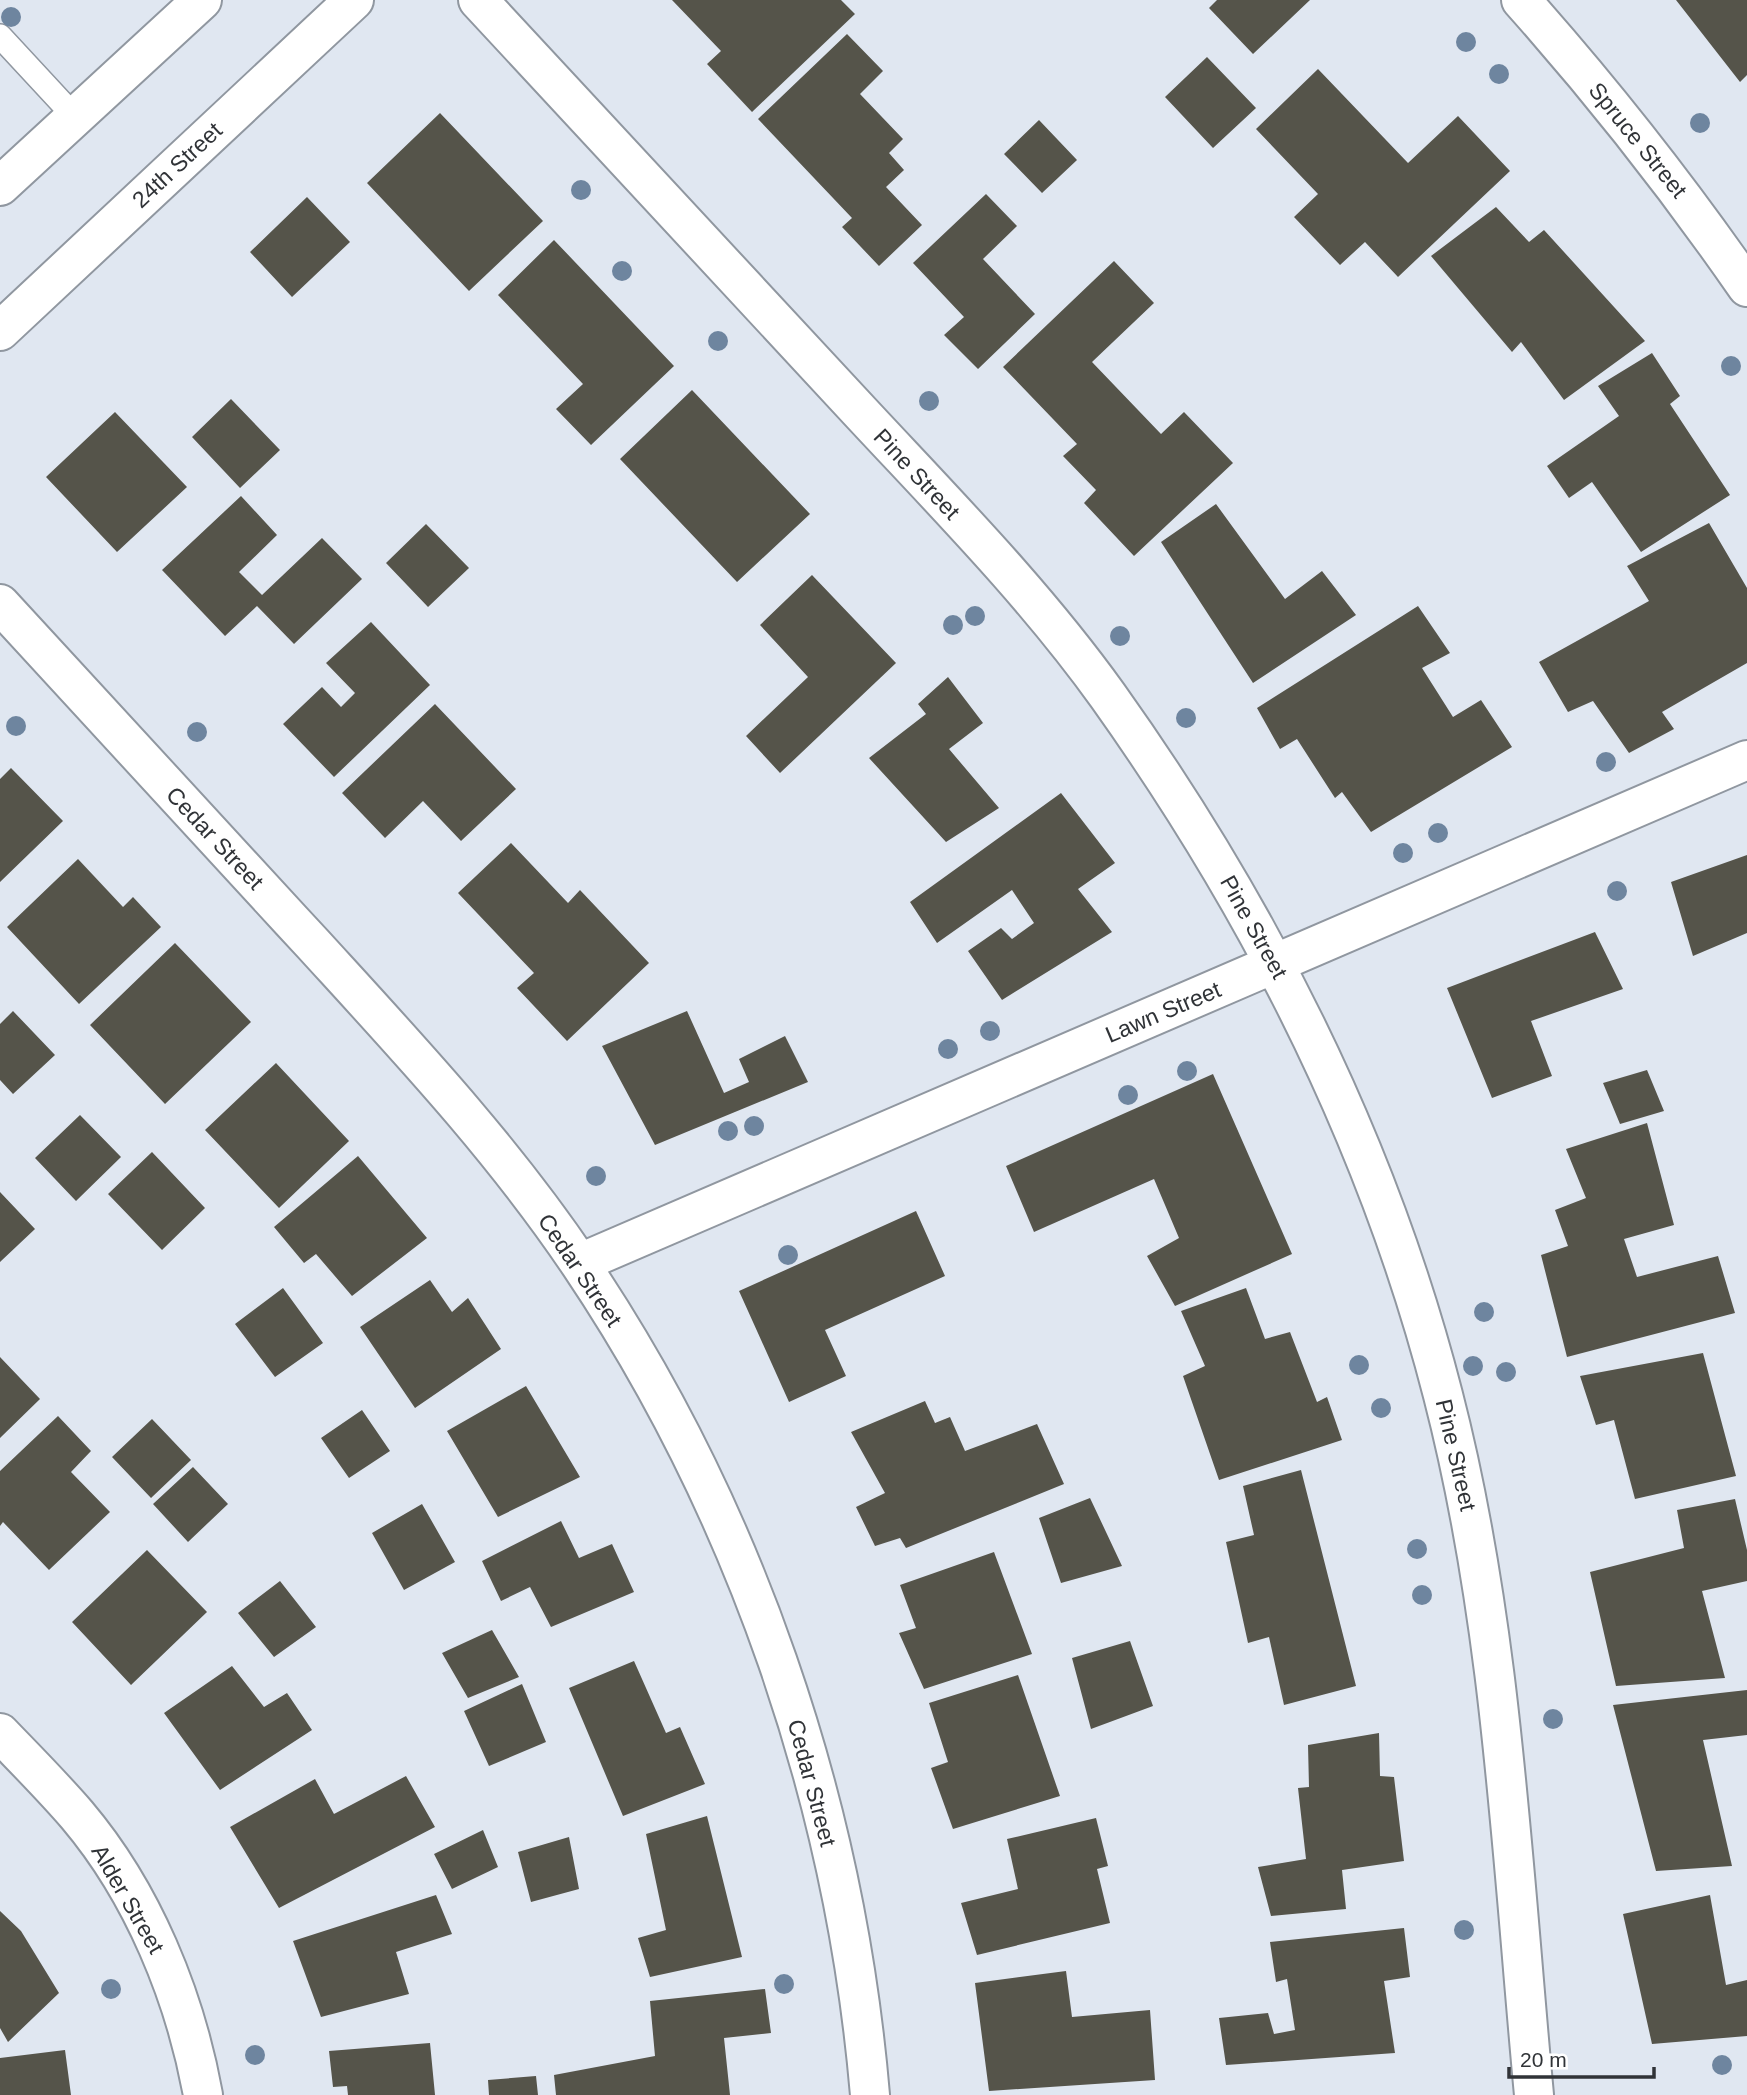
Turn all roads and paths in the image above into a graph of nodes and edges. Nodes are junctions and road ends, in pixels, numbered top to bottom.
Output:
1 (202, 0) edge
2 (354, 0) edge
3 (478, 0) edge
4 (1521, 0) edge
5 (0, 36) edge
6 (75, 117) junction
7 (0, 186) edge
8 (1747, 287) edge
9 (0, 331) edge
10 (0, 604) edge
11 (1747, 760) edge
12 (1276, 963) junction
13 (580, 1264) junction
14 (0, 1733) edge
15 (202, 2095) edge
16 (870, 2095) edge
17 (1534, 2095) edge

1 - 6 street
2 - 9 street, 24th Street
3 - 12 street, Pine Street
4 - 8 street, Spruce Street
5 - 6 lane
6 - 7 street
10 - 13 street, Cedar Street
11 - 12 street, Lawn Street
12 - 13 street, Lawn Street
12 - 17 street, Pine Street
13 - 16 street, Cedar Street
14 - 15 street, Alder Street

